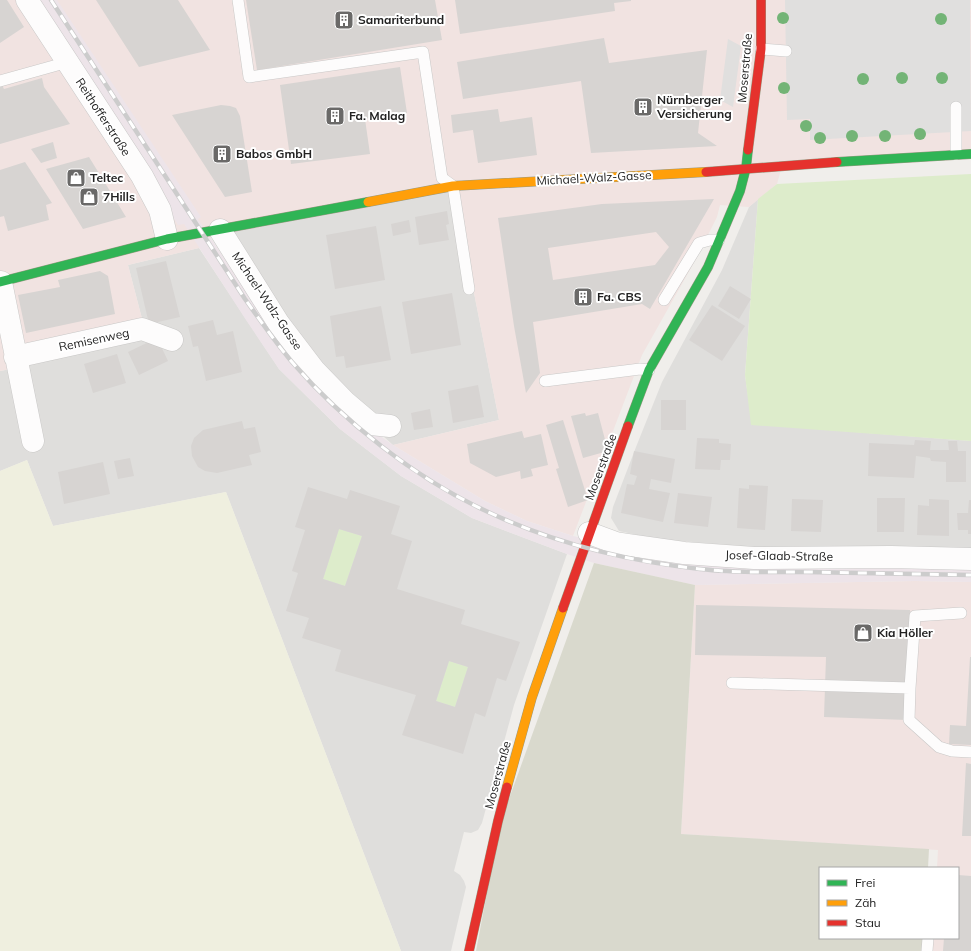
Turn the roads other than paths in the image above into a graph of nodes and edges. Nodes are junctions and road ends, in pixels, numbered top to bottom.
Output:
1 (27, 0) edge
2 (238, 0) edge
3 (761, 0) edge
4 (761, 50) junction
5 (786, 51) dead end
6 (68, 62) junction
7 (0, 81) edge
8 (956, 107) dead end
9 (956, 154) junction
10 (971, 154) edge
11 (746, 168) junction
12 (453, 186) junction
13 (220, 230) junction
14 (167, 239) junction
15 (719, 240) junction
16 (1, 282) edge
17 (469, 289) dead end
18 (664, 300) dead end
19 (172, 340) dead end
20 (15, 357) junction
21 (649, 370) junction
22 (545, 381) dead end
23 (390, 426) dead end
24 (32, 441) dead end
25 (589, 533) junction
26 (971, 559) edge
27 (961, 613) dead end
28 (732, 683) dead end
29 (910, 688) junction
30 (971, 752) edge
31 (928, 939) edge
32 (469, 951) edge
33 (927, 951) edge

1 - 6 street, Reithofferstraße
2 - 12 lane
3 - 4 street, Moserstraße
4 - 5 lane
4 - 11 street, Moserstraße
6 - 7 lane
6 - 14 street, Reithofferstraße
8 - 9 lane
9 - 10 street, Michael-Walz-Gasse
9 - 11 street, Michael-Walz-Gasse
11 - 12 street, Michael-Walz-Gasse
11 - 15 street, Moserstraße
12 - 13 street, Michael-Walz-Gasse
12 - 17 lane
13 - 14 street, Michael-Walz-Gasse
13 - 23 street, Michael-Walz-Gasse
14 - 16 street, Michael-Walz-Gasse
15 - 18 lane
15 - 21 street, Moserstraße
16 - 20 street
19 - 20 street, Remisenweg
20 - 24 street
21 - 22 lane
21 - 25 street, Moserstraße
25 - 26 street, Josef-Glaab-Straße
25 - 32 street, Moserstraße
27 - 29 lane
28 - 29 lane
29 - 30 lane
31 - 33 lane

